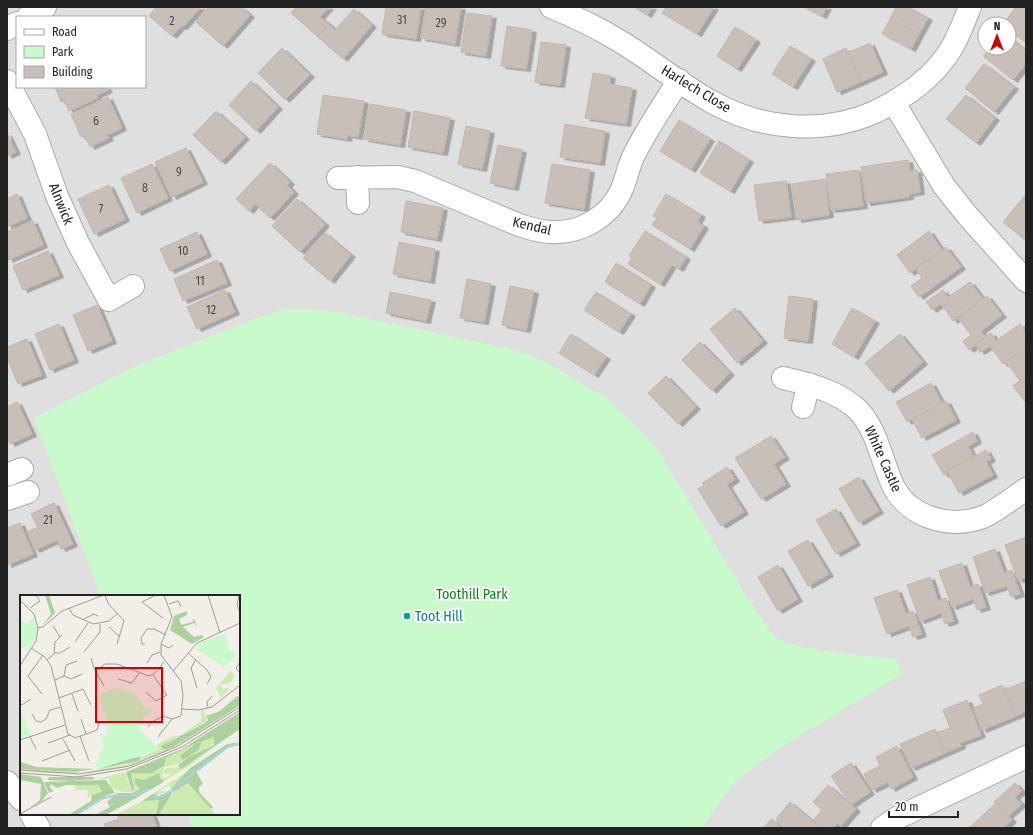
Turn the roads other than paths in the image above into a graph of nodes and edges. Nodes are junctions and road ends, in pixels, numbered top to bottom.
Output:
1 (45, 7) edge
2 (551, 7) edge
3 (970, 7) edge
4 (30, 16) edge
5 (16, 24) edge
6 (7, 29) edge
7 (679, 80) junction
8 (7, 81) edge
9 (894, 103) junction
10 (358, 203) dead end
11 (1025, 279) edge
12 (133, 286) dead end
13 (783, 378) dead end
14 (809, 384) junction
15 (803, 407) dead end
16 (1026, 489) edge
17 (28, 492) dead end
18 (7, 500) edge
19 (1026, 757) edge
20 (7, 782) edge
21 (20, 799) edge
22 (32, 815) edge
23 (39, 828) edge
24 (882, 828) edge

1 - 4 street
2 - 7 street, Harlech Close
3 - 9 street, Harlech Close
5 - 6 street
7 - 9 street, Harlech Close
7 - 10 street, Kendal
8 - 12 street, Alnwick
9 - 11 street
13 - 14 street, White Castle
14 - 15 street
14 - 16 street, White Castle
17 - 18 street
19 - 24 street
20 - 21 street
22 - 23 street

